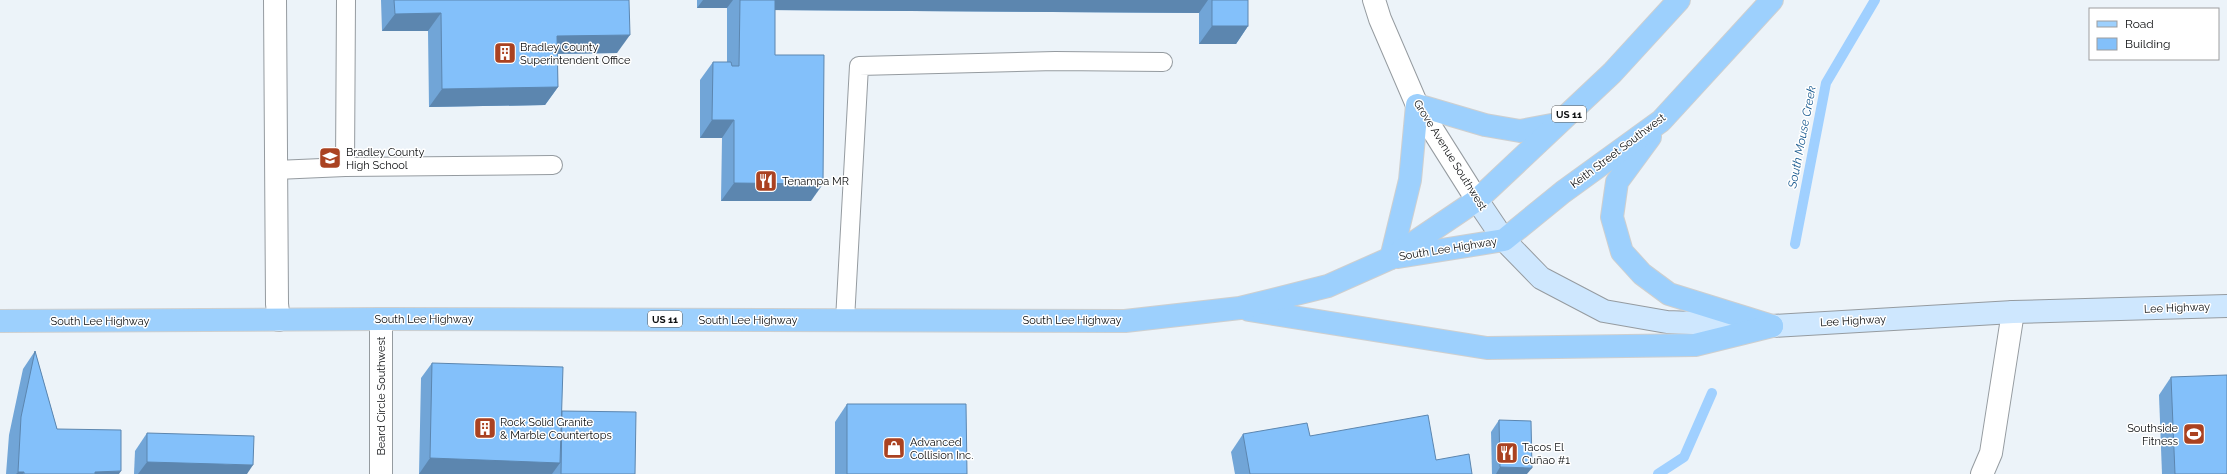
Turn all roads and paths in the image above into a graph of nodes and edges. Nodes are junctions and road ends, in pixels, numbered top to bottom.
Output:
1 (275, 0) edge
2 (346, 0) edge
3 (1374, 0) edge
4 (1679, 0) edge
5 (1772, 0) edge
6 (1163, 62) dead end
7 (1417, 105) junction
8 (1661, 121) junction
9 (1557, 124) junction
10 (553, 165) dead end
11 (345, 167) junction
12 (276, 170) junction
13 (1477, 200) junction
14 (1504, 240) junction
15 (1391, 258) junction
16 (2227, 306) edge
17 (1240, 308) junction
18 (2013, 312) junction
19 (381, 319) junction
20 (279, 320) junction
21 (845, 320) junction
22 (0, 321) edge
23 (1772, 326) junction
24 (381, 474) edge
25 (1982, 474) edge

1 - 12 street
2 - 11 lane
3 - 7 street, Grove Avenue Southwest
4 - 9 main road, US 11
5 - 8 main road, Keith Street Southwest
6 - 21 lane
7 - 9 main road
7 - 13 street, Grove Avenue Southwest
7 - 15 main road
8 - 14 main road, Keith Street Southwest
8 - 23 main road
9 - 13 main road, US 11
10 - 11 lane
11 - 12 lane
12 - 20 street
13 - 14 main road, Grove Avenue Southwest
13 - 15 main road, South Lee Highway / US 11
14 - 15 main road, South Lee Highway / US 11
14 - 23 main road, Lee Highway
15 - 17 main road, South Lee Highway / US 11
16 - 18 main road, Lee Highway
17 - 21 main road, South Lee Highway / US 11
17 - 23 main road
18 - 23 main road, Lee Highway
18 - 25 street
19 - 20 main road, South Lee Highway / US 11
19 - 21 main road, South Lee Highway / US 11
19 - 24 street, Beard Circle Southwest
20 - 22 main road, South Lee Highway / US 11

